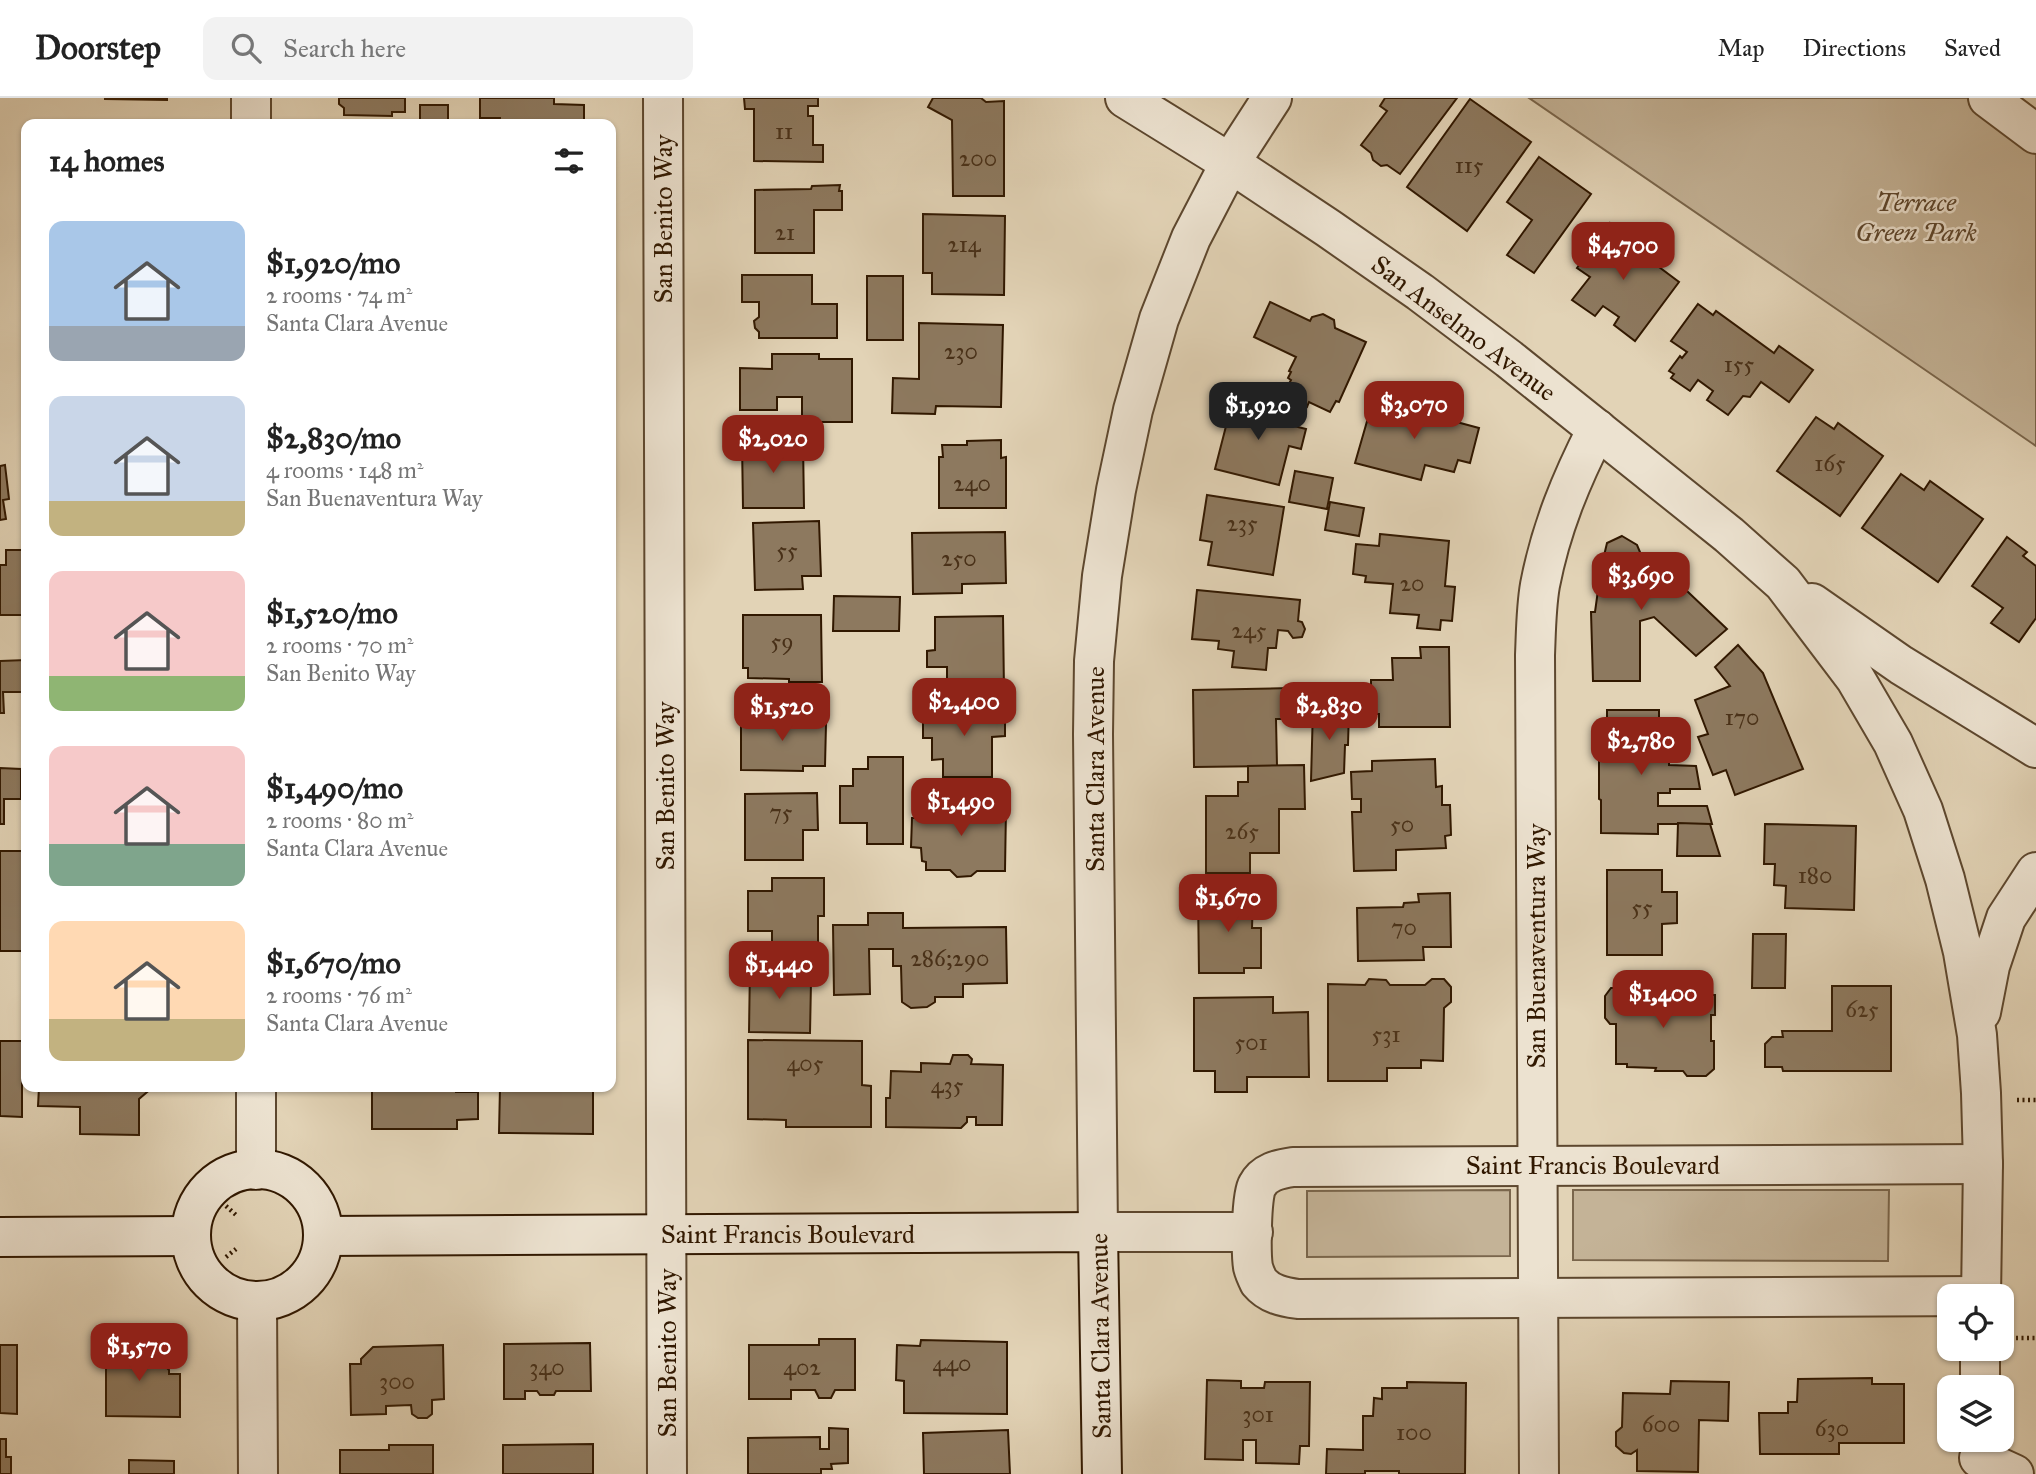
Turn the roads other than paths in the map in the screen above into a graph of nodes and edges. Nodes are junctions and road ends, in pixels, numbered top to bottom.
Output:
1 (251, 98) edge
2 (663, 98) edge
3 (1125, 98) edge
4 (1272, 98) edge
5 (1988, 98) edge
6 (251, 119) edge
7 (2036, 134) edge
8 (1230, 163) junction
9 (1597, 429) junction
10 (1783, 583) junction
11 (2036, 748) edge
12 (2036, 872) edge
13 (1977, 1035) junction
14 (256, 1092) edge
15 (1983, 1164) junction
16 (1537, 1166) junction
17 (256, 1170) junction
18 (1098, 1232) junction
19 (1253, 1232) junction
20 (666, 1234) junction
21 (191, 1236) junction
22 (323, 1236) junction
23 (0, 1237) edge
24 (1981, 1284) edge
25 (1937, 1296) edge
26 (1538, 1298) junction
27 (257, 1302) junction
28 (1978, 1458) edge
29 (258, 1474) edge
30 (667, 1474) edge
31 (1102, 1474) edge
32 (1539, 1474) edge
33 (2014, 1474) edge

1 - 6 street
2 - 20 street, San Benito Way
3 - 8 street, San Anselmo Avenue
4 - 8 street, Santa Clara Avenue
5 - 7 street
8 - 9 street, San Anselmo Avenue
8 - 18 street, Santa Clara Avenue
9 - 10 street, San Anselmo Avenue
9 - 16 street, San Buenaventura Way
10 - 11 street, San Anselmo Avenue
10 - 13 street, San Anselmo Avenue
12 - 13 street, San Anselmo Avenue
13 - 15 street, San Anselmo Avenue
14 - 17 street
15 - 16 street, Saint Francis Boulevard
15 - 24 street, San Anselmo Avenue
16 - 19 street, Saint Francis Boulevard
16 - 26 street, San Buenaventura Way
17 - 21 street
17 - 22 street
18 - 19 street, Saint Francis Boulevard
18 - 20 street, Saint Francis Boulevard
18 - 31 street, Santa Clara Avenue
19 - 26 street, Saint Francis Boulevard
20 - 22 street, Saint Francis Boulevard
20 - 30 street, San Benito Way
21 - 23 street
21 - 27 street
22 - 27 street
25 - 26 street, Saint Francis Boulevard
26 - 32 street, San Buenaventura Way
27 - 29 street
28 - 33 street

